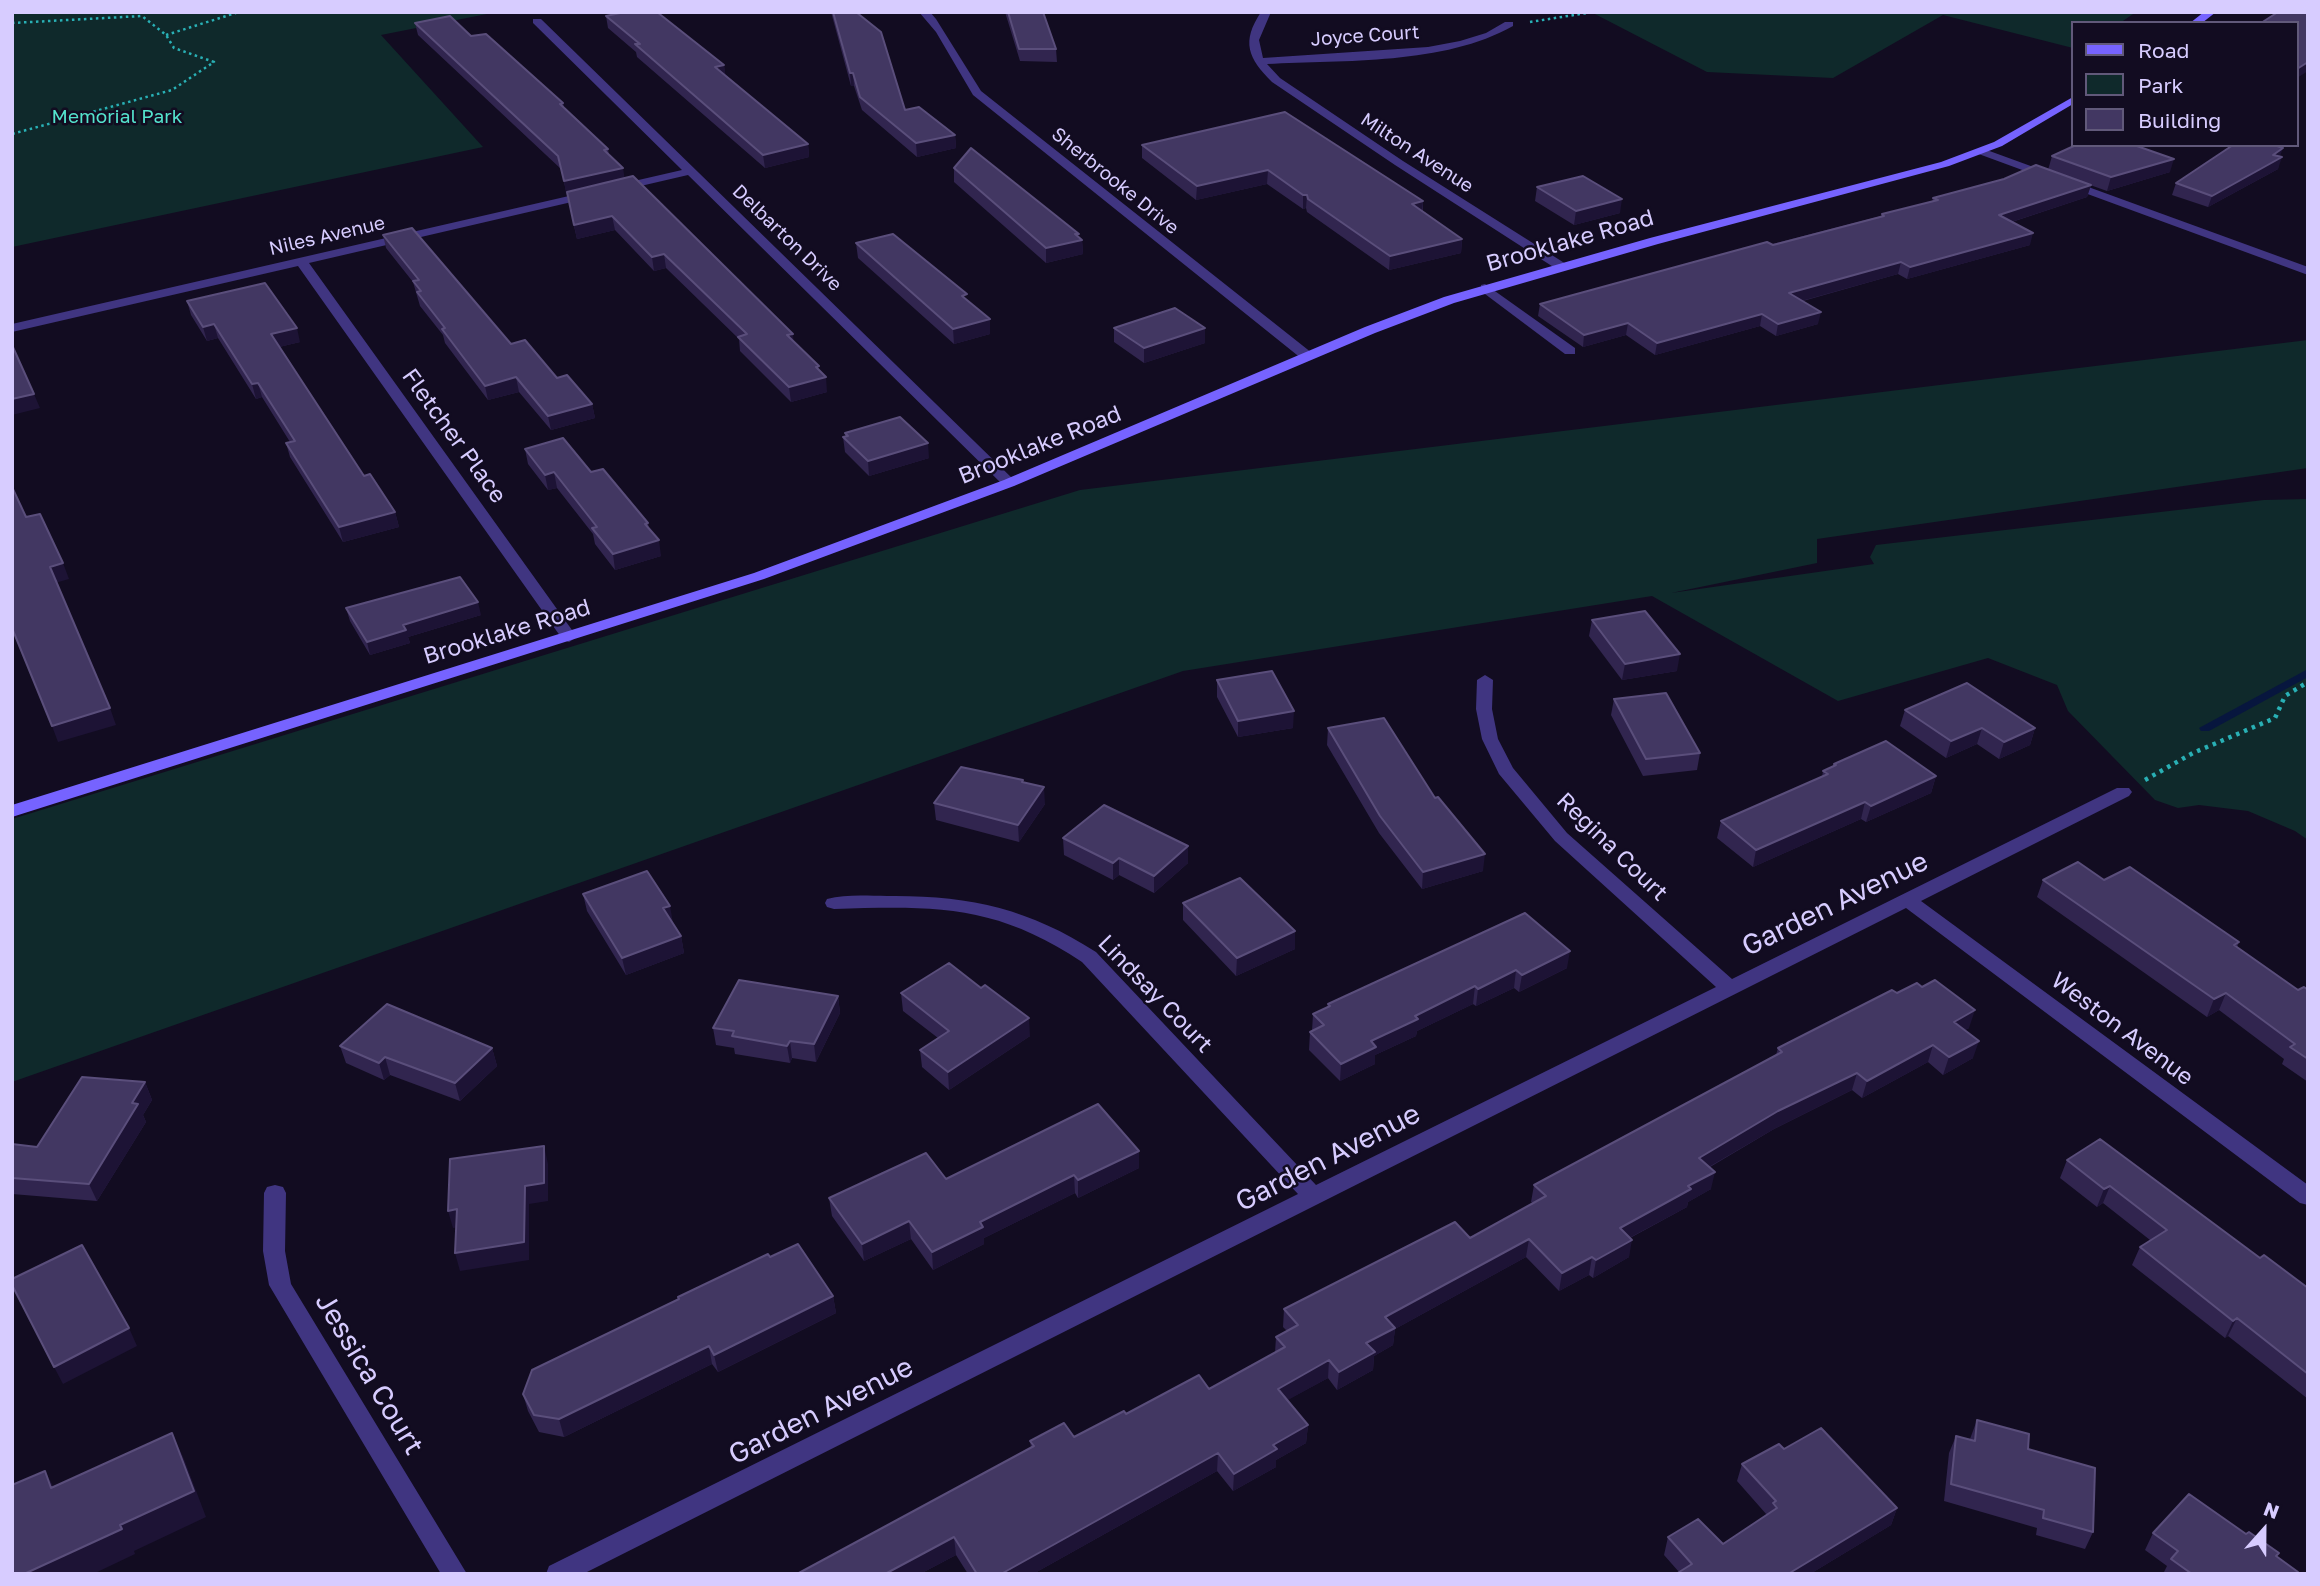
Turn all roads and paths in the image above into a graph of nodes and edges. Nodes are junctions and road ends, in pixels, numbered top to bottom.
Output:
1 (239, 12) edge
2 (924, 12) edge
3 (1266, 12) edge
4 (1592, 12) edge
5 (537, 21) dead end
6 (12, 23) edge
7 (1508, 24) joint
8 (166, 35) junction
9 (1260, 61) junction
10 (2072, 101) edge
11 (12, 134) edge
12 (1980, 151) junction
13 (691, 171) junction
14 (301, 261) junction
15 (1562, 267) junction
16 (2308, 271) edge
17 (1485, 288) junction
18 (12, 328) edge
19 (1570, 351) dead end
20 (1307, 356) junction
21 (1009, 482) junction
22 (569, 637) junction
23 (1485, 680) dead end
24 (2308, 682) edge
25 (2123, 792) joint
26 (12, 811) edge
27 (1907, 900) junction
28 (834, 904) dead end
29 (1730, 988) junction
30 (275, 1193) dead end
31 (1313, 1196) junction
32 (2308, 1197) edge
33 (455, 1574) edge
34 (558, 1574) edge

1 - 8 path
2 - 20 street, Sherbrooke Drive
3 - 9 street
4 - 7 path
5 - 13 street, Delbarton Drive
6 - 8 path
7 - 9 street, Joyce Court
8 - 11 path
9 - 15 street, Milton Avenue
10 - 12 street, Brooklake Road
12 - 15 street, Brooklake Road
12 - 16 street
13 - 14 street, Niles Avenue
13 - 21 street, Delbarton Drive
14 - 18 street, Niles Avenue
14 - 22 street, Fletcher Place
15 - 17 street, Brooklake Road
17 - 19 street
17 - 20 street, Brooklake Road
20 - 21 street, Brooklake Road
21 - 22 street, Brooklake Road
22 - 26 street, Brooklake Road
23 - 29 street, Regina Court
24 - 25 path
25 - 27 street, Garden Avenue
27 - 29 street, Garden Avenue
27 - 32 street, Weston Avenue
28 - 31 street, Lindsay Court
29 - 31 street, Garden Avenue
30 - 33 street, Jessica Court
31 - 34 street, Garden Avenue

